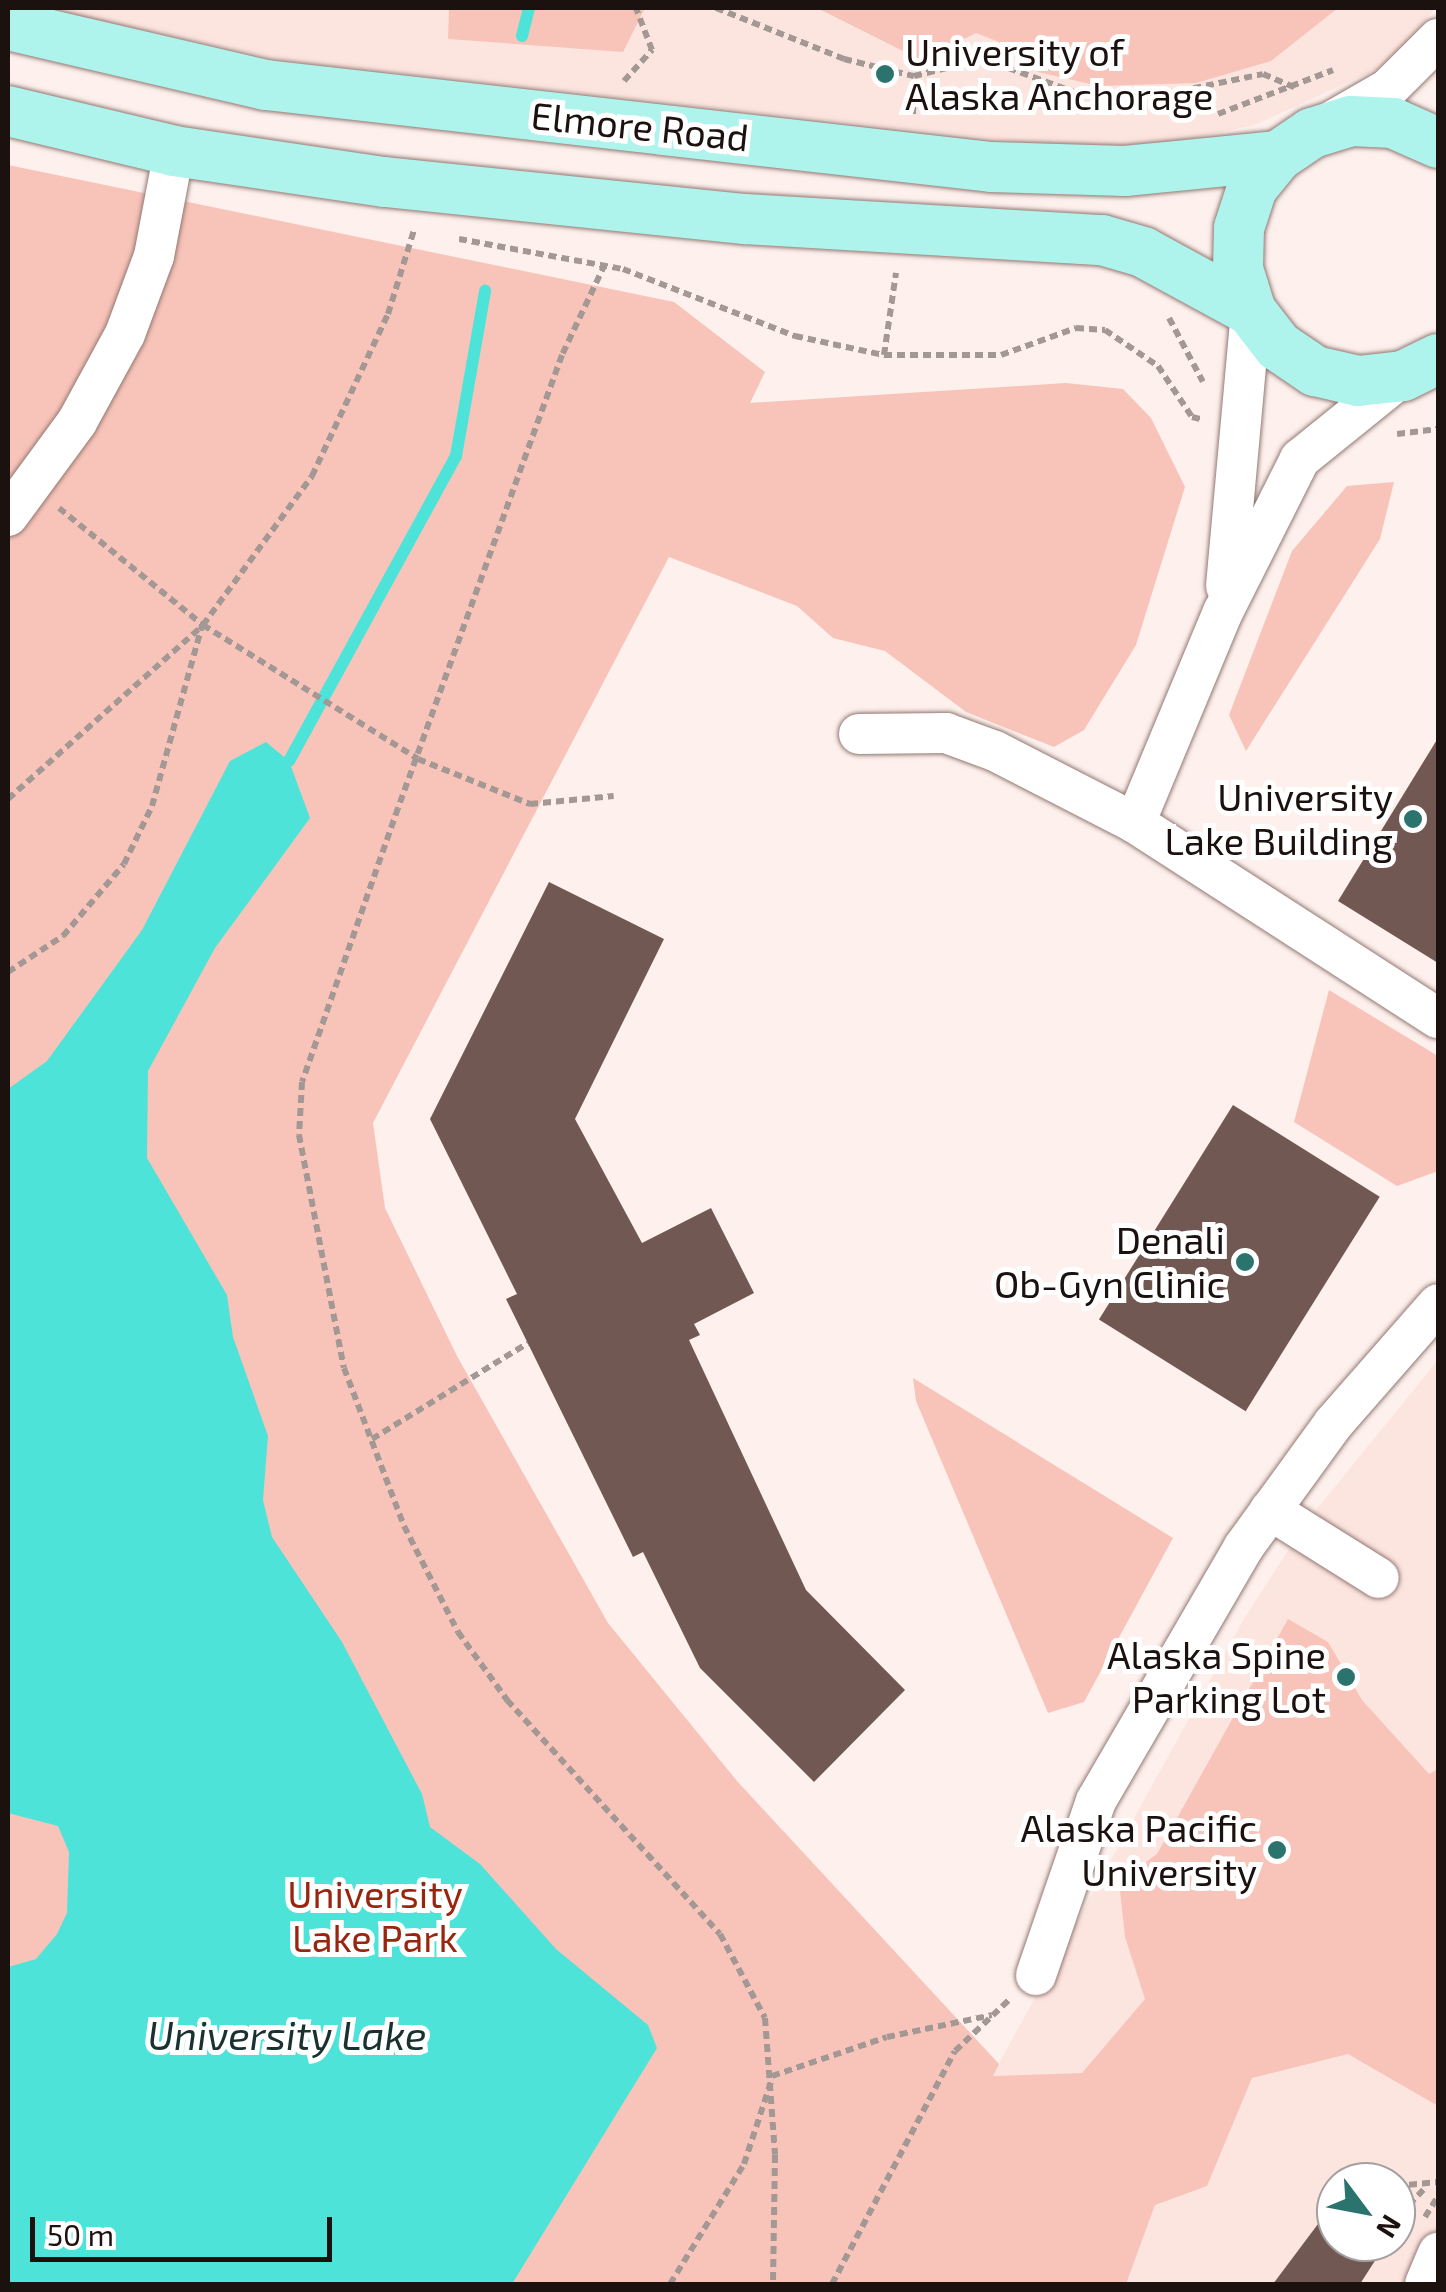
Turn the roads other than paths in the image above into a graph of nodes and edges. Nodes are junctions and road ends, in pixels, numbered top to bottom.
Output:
1 (8, 24) edge
2 (1438, 39) edge
3 (8, 111) edge
4 (1295, 125) junction
5 (1438, 143) edge
6 (174, 151) junction
7 (1251, 311) junction
8 (1426, 370) edge
9 (18, 502) edge
10 (1223, 612) junction
11 (860, 734) dead end
12 (1135, 824) junction
13 (1438, 1018) edge
14 (1438, 1304) edge
15 (1270, 1510) junction
16 (1379, 1578) dead end
17 (1036, 1975) road end
18 (1422, 2250) edge
19 (1425, 2284) edge

1 - 4 main road, Elmore Road
2 - 4 street
3 - 6 main road
4 - 5 main road, Elmore Road
4 - 7 main road
6 - 7 main road
6 - 9 street
7 - 8 main road
7 - 10 street
8 - 10 street
10 - 12 street
11 - 12 street
12 - 13 street
14 - 15 street
15 - 16 street
15 - 17 street
18 - 19 street

